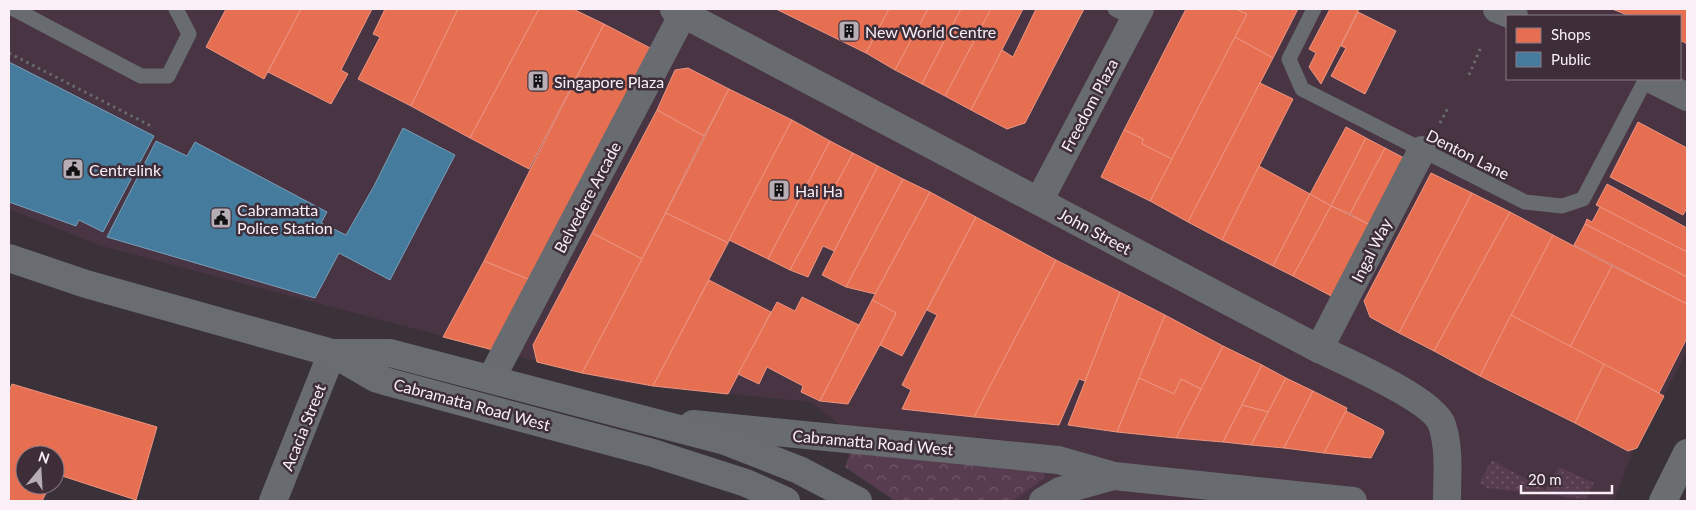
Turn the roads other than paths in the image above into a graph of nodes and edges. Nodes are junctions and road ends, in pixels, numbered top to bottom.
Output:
1 (14, 9) edge
2 (176, 9) edge
3 (1314, 9) edge
4 (1497, 9) edge
5 (678, 11) edge
6 (1130, 12) edge
7 (1512, 15) edge
8 (1645, 80) edge
9 (1653, 80) edge
10 (1687, 97) edge
11 (1422, 150) junction
12 (1039, 201) junction
13 (9, 258) edge
14 (1319, 349) junction
15 (332, 353) junction
16 (491, 380) junction
17 (630, 415) junction
18 (1687, 454) edge
19 (1114, 476) junction
20 (273, 501) edge
21 (786, 501) edge
22 (858, 501) edge
23 (1043, 501) edge
24 (1353, 501) edge
25 (1447, 501) edge
26 (1663, 501) edge

1 - 2 lane
3 - 11 lane, Denton Lane
4 - 7 street
5 - 12 street, John Street
5 - 16 street, Belvedere Arcade
6 - 12 street, Freedom Plaza
8 - 11 lane, Denton Lane
9 - 10 street
11 - 14 street, Ingal Way
12 - 14 street, John Street
13 - 15 main road, Cabramatta Road West
14 - 25 street, John Street
15 - 16 main road, Cabramatta Road West
15 - 20 street, Acacia Street
15 - 21 main road, Cabramatta Road West
16 - 17 main road, Cabramatta Road West
17 - 19 street, Cabramatta Road West
17 - 22 main road, Cabramatta Road West
18 - 26 main road
19 - 23 street, Cabramatta Road West
19 - 24 street, Cabramatta Road West

